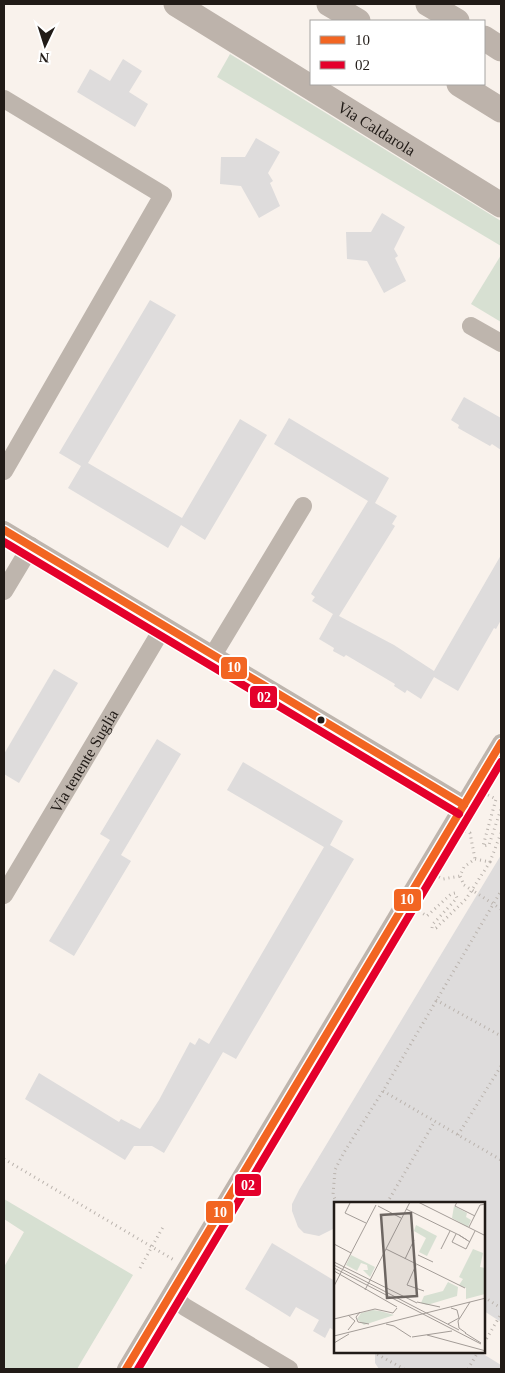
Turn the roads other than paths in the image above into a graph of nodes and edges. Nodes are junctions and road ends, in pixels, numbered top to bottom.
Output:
1 (176, 4) edge
2 (329, 4) edge
3 (428, 4) edge
4 (356, 20) edge
5 (455, 20) edge
6 (485, 39) edge
7 (501, 49) edge
8 (461, 85) edge
9 (4, 99) edge
10 (501, 110) edge
11 (501, 205) edge
12 (471, 326) dead end
13 (501, 343) edge
14 (4, 472) edge
15 (303, 506) dead end
16 (4, 530) edge
17 (31, 546) junction
18 (4, 591) edge
19 (164, 626) junction
20 (213, 655) junction
21 (501, 743) edge
22 (464, 805) junction
23 (4, 895) edge
24 (171, 1295) junction
25 (126, 1369) edge
26 (289, 1369) edge

1 - 11 street, Via Caldarola
2 - 4 street
3 - 5 street
6 - 7 street
8 - 10 street
9 - 14 street
12 - 13 street
15 - 20 street
16 - 17 street
17 - 18 street
17 - 19 street
19 - 20 street
19 - 23 street, Via tenente Suglia
20 - 22 street
21 - 22 street
22 - 24 street
24 - 25 street
24 - 26 street

